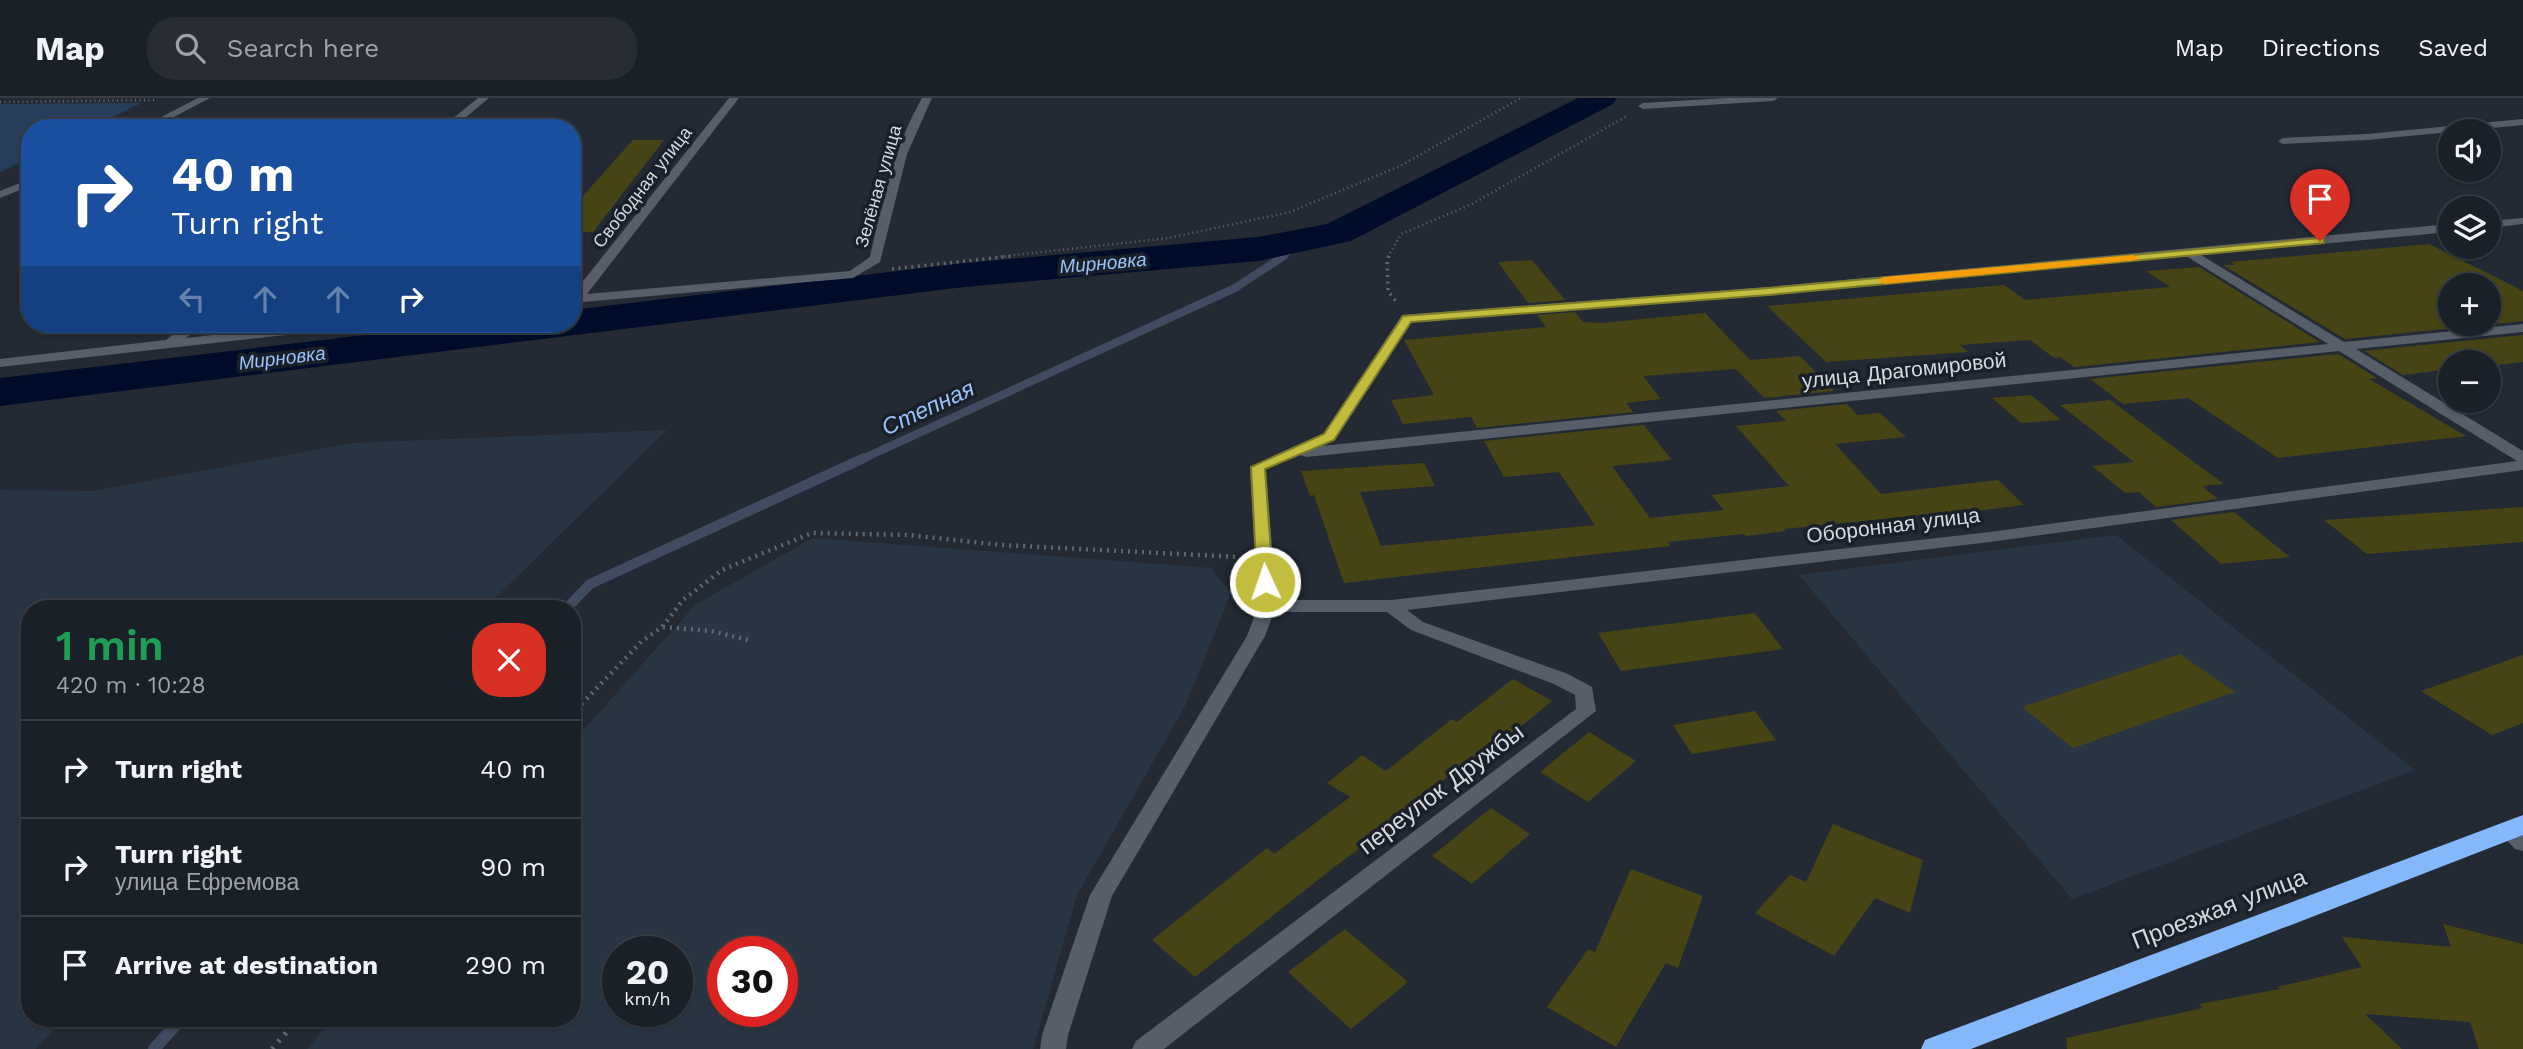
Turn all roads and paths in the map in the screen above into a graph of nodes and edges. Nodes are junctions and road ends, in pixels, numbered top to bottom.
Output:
1 (205, 98) edge
2 (484, 98) edge
3 (734, 98) edge
4 (927, 98) edge
5 (1521, 98) edge
6 (1773, 98) edge
7 (164, 99) edge
8 (0, 102) edge
9 (1643, 106) joint
10 (163, 119) edge
11 (457, 119) edge
12 (2523, 122) edge
13 (2283, 142) dead end
14 (21, 186) edge
15 (0, 195) edge
16 (2523, 221) edge
17 (2501, 224) edge
18 (2438, 229) edge
19 (2190, 253) junction
20 (853, 274) junction
21 (581, 291) edge
22 (581, 298) edge
23 (1407, 318) junction
24 (2523, 328) edge
25 (184, 333) edge
26 (268, 333) edge
27 (170, 344) junction
28 (2344, 347) junction
29 (0, 363) edge
30 (1289, 454) junction
31 (2523, 458) edge
32 (2523, 465) edge
33 (1264, 559) junction
34 (1267, 606) junction
35 (1391, 606) junction
36 (662, 627) junction
37 (748, 640) dead end
38 (581, 705) edge
39 (2518, 833) edge
40 (291, 1027) edge
41 (272, 1049) edge
42 (1053, 1049) edge
43 (1145, 1049) edge
44 (1936, 1049) edge

1 - 10 street
2 - 11 street
3 - 21 street, Свободная улица
4 - 20 street, Зелёная улица
5 - 20 path
6 - 9 street
7 - 8 path
9 - 23 path
12 - 13 street
14 - 15 street
16 - 17 street
18 - 19 street
19 - 23 street
19 - 28 street
20 - 22 street
23 - 30 street
24 - 28 street, улица Драгомировой
25 - 27 street
26 - 27 street
27 - 29 street
28 - 30 street, улица Драгомировой
28 - 31 street
30 - 33 street
32 - 35 street, Оборонная улица
33 - 34 street
33 - 36 path
34 - 35 street, Оборонная улица
34 - 42 street
35 - 43 street, переулок Дружбы
36 - 37 path
36 - 38 path
39 - 44 highway, Проезжая улица
40 - 41 path

